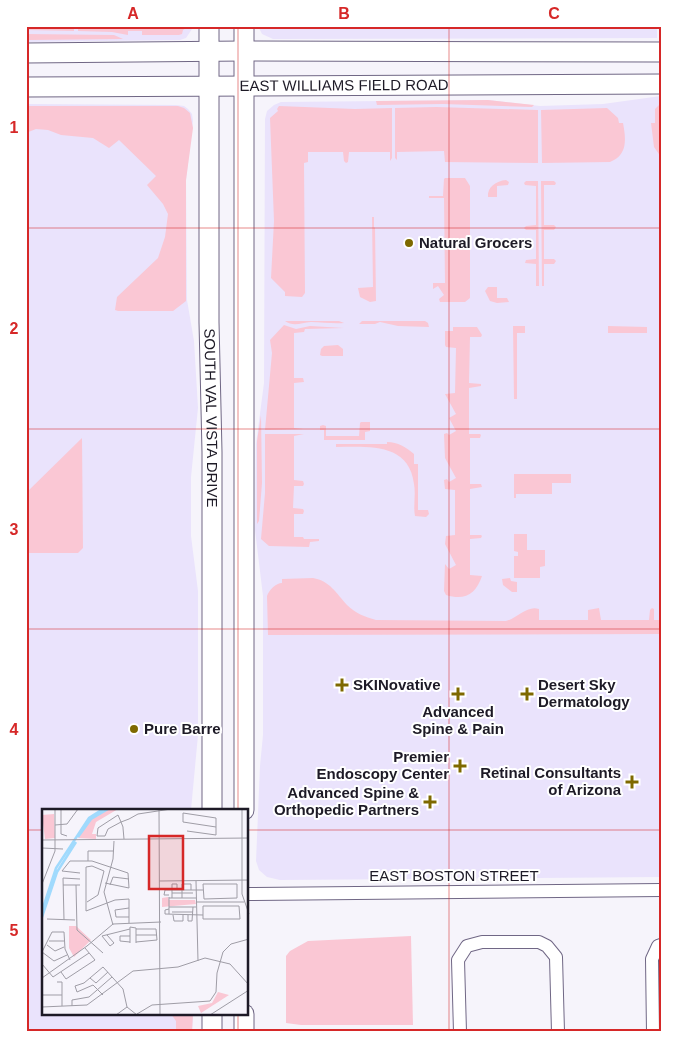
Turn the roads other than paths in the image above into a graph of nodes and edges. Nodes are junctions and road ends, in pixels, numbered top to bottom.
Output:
1 (208, 26) edge
2 (244, 26) edge
3 (244, 51) junction
4 (209, 52) junction
5 (661, 52) edge
6 (26, 53) edge
7 (634, 53) junction
8 (638, 84) junction
9 (661, 84) edge
10 (209, 86) junction
11 (244, 86) junction
12 (26, 87) edge
13 (212, 561) junction
14 (244, 561) junction
15 (212, 809) edge
16 (244, 809) edge
17 (661, 890) edge
18 (249, 894) edge
19 (659, 945) edge
20 (212, 1016) edge
21 (244, 1016) edge
22 (212, 1032) edge
23 (244, 1032) edge
24 (460, 1032) edge
25 (558, 1032) edge
26 (653, 1032) edge

1 - 4 main road, SOUTH VAL VISTA DRIVE
2 - 3 main road
3 - 4 main road
3 - 7 main road
3 - 11 main road
4 - 6 main road
4 - 10 main road, SOUTH VAL VISTA DRIVE
5 - 7 main road
7 - 8 main road
8 - 9 main road, EAST WILLIAMS FIELD ROAD
8 - 11 main road, EAST WILLIAMS FIELD ROAD
10 - 11 main road, EAST WILLIAMS FIELD ROAD
10 - 12 main road, EAST WILLIAMS FIELD ROAD
10 - 13 main road, SOUTH VAL VISTA DRIVE
11 - 14 main road
13 - 14 main road
13 - 15 main road, SOUTH VAL VISTA DRIVE
14 - 16 main road
17 - 18 street, EAST BOSTON STREET
19 - 26 street
20 - 22 main road
21 - 23 main road
24 - 25 street

